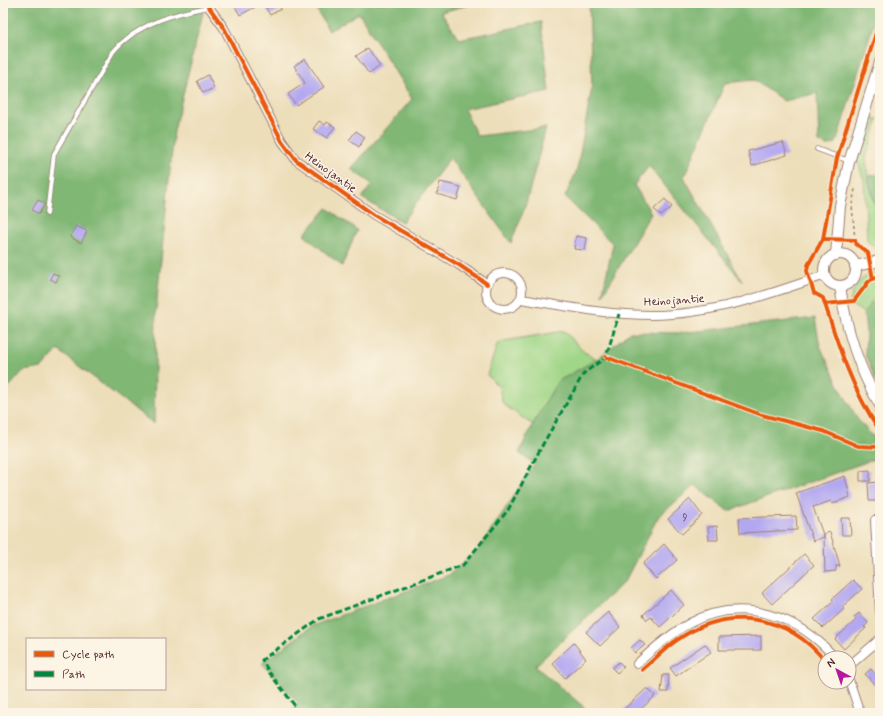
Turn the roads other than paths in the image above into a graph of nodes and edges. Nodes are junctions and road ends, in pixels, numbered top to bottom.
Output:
1 (208, 5) edge
2 (880, 62) edge
3 (817, 149) dead end
4 (850, 162) junction
5 (47, 214) dead end
6 (836, 254) junction
7 (880, 261) edge
8 (855, 266) junction
9 (825, 275) junction
10 (487, 284) junction
11 (840, 286) junction
12 (521, 299) junction
13 (880, 405) edge
14 (875, 520) dead end
15 (880, 612) edge
16 (880, 638) edge
17 (827, 650) edge
18 (857, 659) edge
19 (637, 664) dead end
20 (852, 690) edge
21 (860, 713) edge

1 - 5 lane
1 - 10 street, Heinojantie
2 - 4 street
3 - 4 lane
4 - 6 street
6 - 8 street
6 - 9 street
7 - 8 street
8 - 11 street
9 - 11 street
9 - 12 street, Heinojantie
10 - 12 street
10 - 12 street
11 - 13 street
14 - 15 street
16 - 18 street
17 - 19 street
20 - 21 street

